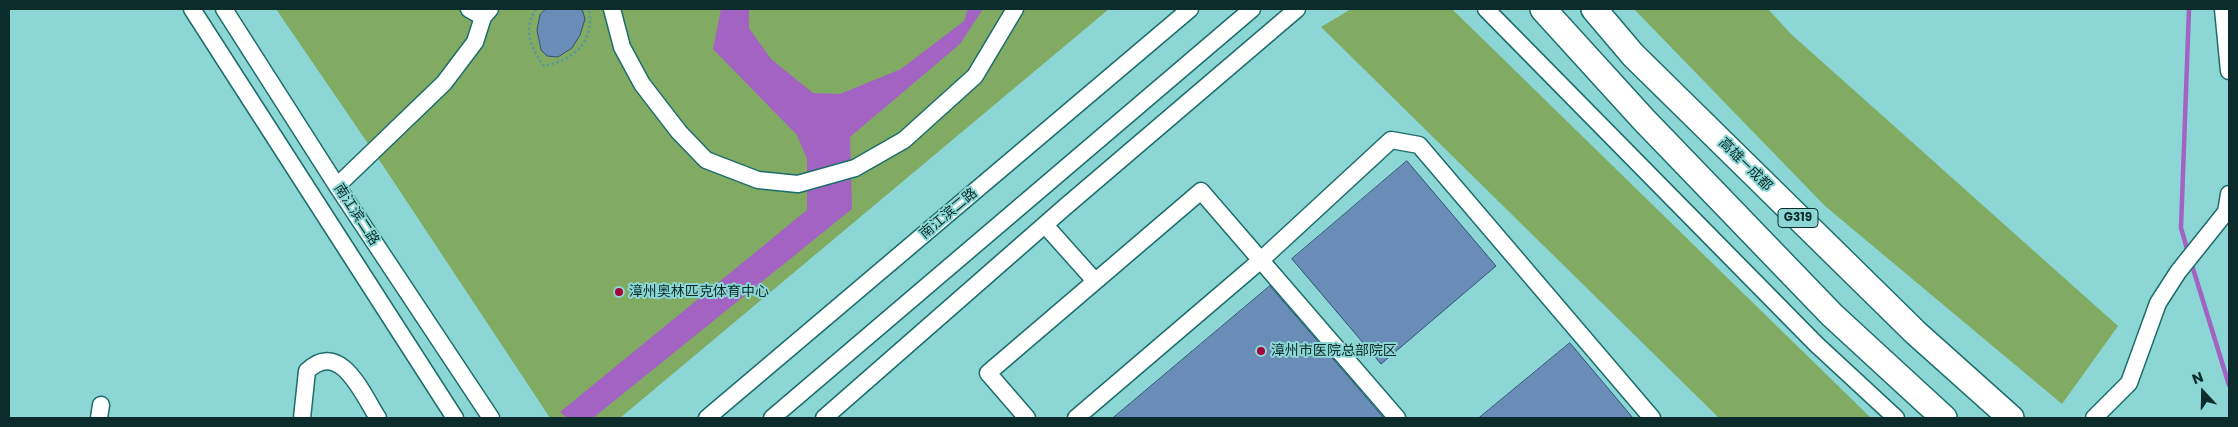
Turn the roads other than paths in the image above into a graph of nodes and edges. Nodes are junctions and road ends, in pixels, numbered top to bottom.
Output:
1 (192, 9) edge
2 (224, 9) edge
3 (612, 9) edge
4 (1015, 9) edge
5 (1190, 9) edge
6 (1252, 9) edge
7 (1297, 9) edge
8 (1486, 9) edge
9 (1543, 9) edge
10 (1594, 9) edge
11 (480, 12) edge
12 (2226, 19) edge
13 (2229, 71) edge
14 (337, 186) junction
15 (2229, 194) edge
16 (1045, 225) junction
17 (1261, 260) junction
18 (1095, 282) junction
19 (302, 418) edge
20 (378, 418) edge
21 (455, 418) edge
22 (491, 418) edge
23 (707, 418) edge
24 (772, 418) edge
25 (824, 418) edge
26 (1027, 418) edge
27 (1076, 418) edge
28 (1397, 418) edge
29 (1652, 418) edge
30 (1896, 418) edge
31 (1944, 418) edge
32 (2011, 418) edge
33 (2094, 418) edge

1 - 21 street, 南江滨二路
2 - 14 street, 南江滨二路
3 - 4 street
5 - 23 street, 南江滨二路
6 - 24 street
7 - 16 street
8 - 30 street
9 - 31 highway
10 - 32 highway, 高雄—成都 / G319
11 - 14 street
12 - 13 street
14 - 22 street, 南江滨二路
15 - 33 street
16 - 18 street
16 - 25 street
17 - 18 street
17 - 27 street
17 - 28 street
17 - 29 street
18 - 26 street
19 - 20 street

